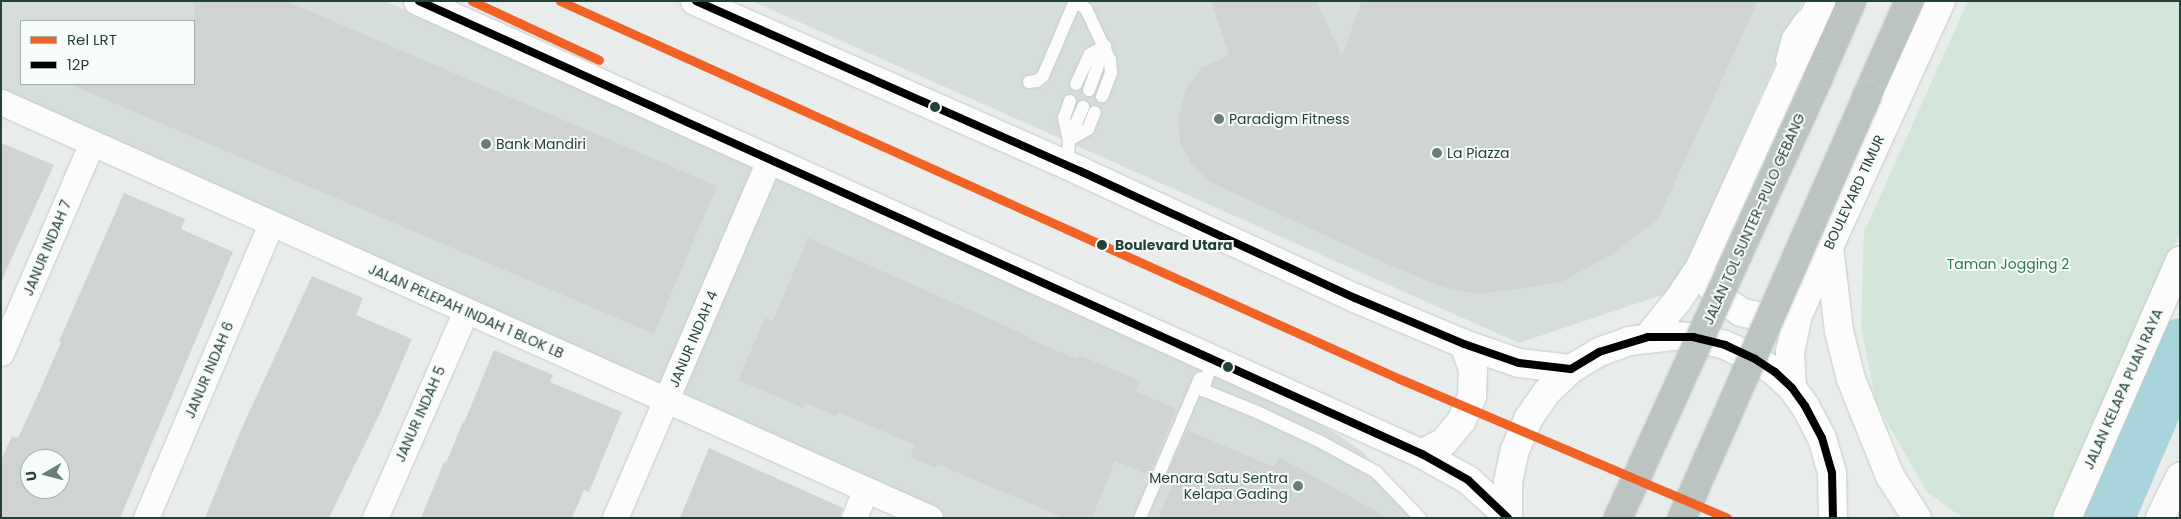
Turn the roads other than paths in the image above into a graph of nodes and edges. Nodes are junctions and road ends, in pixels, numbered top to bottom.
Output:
1 (418, 1) edge
2 (695, 1) edge
3 (1075, 1) edge
4 (1852, 1) edge
5 (1909, 1) edge
6 (1941, 1) edge
7 (1821, 2) edge
8 (1105, 46) junction
9 (1029, 82) dead end
10 (1076, 84) dead end
11 (1089, 90) dead end
12 (1102, 96) dead end
13 (1070, 101) dead end
14 (1, 102) edge
15 (1083, 107) dead end
16 (1096, 112) dead end
17 (1069, 140) junction
18 (92, 143) junction
19 (769, 160) junction
20 (1080, 172) junction
21 (271, 223) junction
22 (1829, 247) junction
23 (2180, 260) edge
24 (1700, 266) junction
25 (466, 311) junction
26 (1798, 315) junction
27 (1648, 337) junction
28 (1464, 344) junction
29 (1, 353) edge
30 (1211, 358) junction
31 (1571, 369) junction
32 (1792, 388) junction
33 (666, 400) junction
34 (1422, 454) junction
35 (2180, 477) edge
36 (866, 489) junction
37 (1838, 515) edge
38 (1508, 517) edge
39 (146, 518) edge
40 (375, 518) edge
41 (615, 518) edge
42 (854, 518) edge
43 (930, 518) edge
44 (1140, 518) edge
45 (1420, 518) edge
46 (1618, 518) edge
47 (1682, 518) edge
48 (1917, 518) edge
49 (2067, 518) edge
50 (2160, 518) edge

1 - 19 main road
2 - 20 main road
3 - 8 lane
3 - 9 lane
4 - 46 highway, JALAN TOL SUNTER–PULO GEBANG, bridge
5 - 47 highway, bridge
6 - 22 main road, BOULEVARD TIMUR
7 - 24 main road
8 - 10 lane
8 - 11 lane
8 - 12 lane
13 - 17 lane
14 - 18 street, JALAN PELEPAH INDAH 1 BLOK LB
15 - 17 lane
16 - 17 lane
17 - 20 lane
18 - 21 street, JALAN PELEPAH INDAH 1 BLOK LB
18 - 29 street, JANUR INDAH 7
19 - 30 main road
19 - 33 street, JANUR INDAH 4
20 - 28 main road
21 - 25 street, JALAN PELEPAH INDAH 1 BLOK LB
21 - 39 street, JANUR INDAH 6
22 - 26 main road, BOULEVARD TIMUR
22 - 48 main road
23 - 49 main road, JALAN KELAPA PUAN RAYA
24 - 26 main road
24 - 27 main road
25 - 33 street, JALAN PELEPAH INDAH 1 BLOK LB
25 - 40 street, JANUR INDAH 5
26 - 32 main road, BOULEVARD TIMUR
27 - 31 main road
27 - 32 main road
28 - 31 main road
28 - 34 main road
30 - 34 main road
30 - 44 lane
30 - 45 lane
31 - 38 main road
32 - 37 main road
33 - 36 street, JALAN PELEPAH INDAH 1 BLOK LB
33 - 41 street, JANUR INDAH 4
34 - 38 main road
35 - 50 main road
36 - 42 street
36 - 43 street, JALAN PELEPAH INDAH 1 BLOK LB

